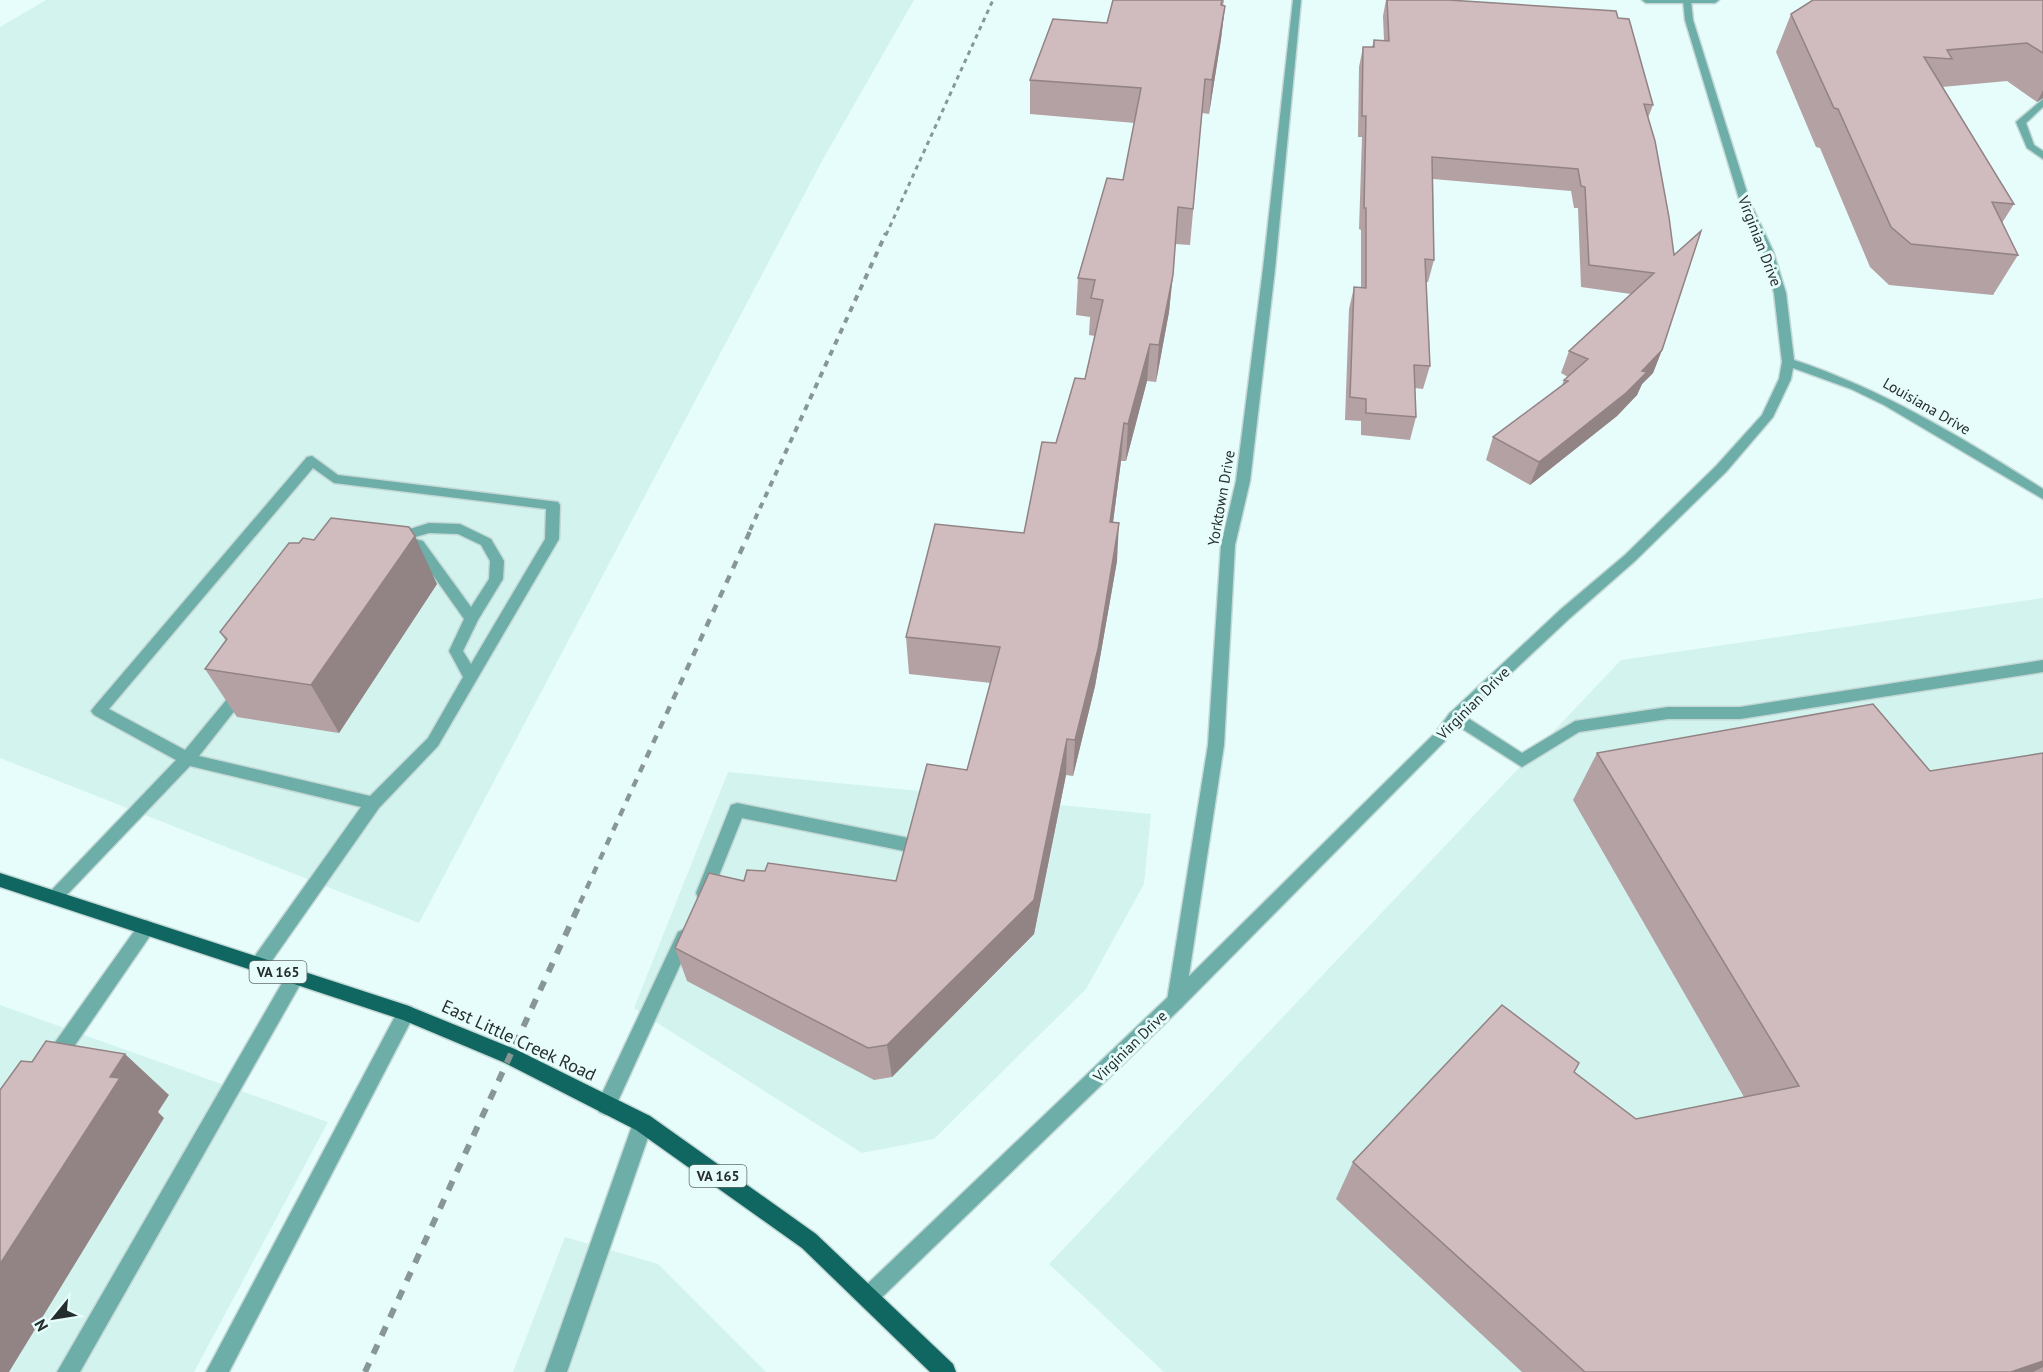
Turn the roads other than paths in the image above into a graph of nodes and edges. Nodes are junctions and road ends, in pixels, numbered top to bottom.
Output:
1 (1297, 0) edge
2 (1646, 0) edge
3 (1715, 0) edge
4 (1687, 1) edge
5 (2043, 102) edge
6 (2043, 156) edge
7 (1788, 362) junction
8 (2043, 495) edge
9 (396, 538) junction
10 (378, 543) edge
11 (471, 619) junction
12 (2043, 666) edge
13 (471, 678) junction
14 (247, 686) edge
15 (1455, 717) junction
16 (187, 759) junction
17 (372, 803) junction
18 (904, 844) edge
19 (0, 880) edge
20 (54, 897) junction
21 (146, 928) junction
22 (258, 966) junction
23 (295, 977) junction
24 (1176, 1001) junction
25 (406, 1013) junction
26 (40, 1080) edge
27 (606, 1106) junction
28 (643, 1123) junction
29 (869, 1296) junction
30 (68, 1372) edge
31 (217, 1372) edge
32 (556, 1372) edge
33 (945, 1372) edge

1 - 24 street, Yorktown Drive
2 - 4 street
3 - 4 street
4 - 7 street, Virginian Drive
5 - 6 street
7 - 8 street, Louisiana Drive
7 - 15 street, Virginian Drive
9 - 10 street
9 - 11 street
9 - 11 street
11 - 13 street
12 - 15 street
13 - 16 street
13 - 17 street
14 - 16 street
15 - 24 street, Virginian Drive
16 - 17 street
16 - 20 street
17 - 22 street
18 - 27 street
19 - 20 main road, East Little Creek Road / VA 165
20 - 21 main road, East Little Creek Road / VA 165
21 - 22 main road, East Little Creek Road / VA 165
21 - 26 street
22 - 23 main road, East Little Creek Road / VA 165
23 - 25 main road, East Little Creek Road / VA 165
23 - 30 street
24 - 29 street, Virginian Drive
25 - 27 main road, East Little Creek Road / VA 165
25 - 31 street
27 - 28 main road, East Little Creek Road / VA 165
28 - 29 main road, East Little Creek Road / VA 165
28 - 32 street
29 - 33 main road, East Little Creek Road / VA 165

